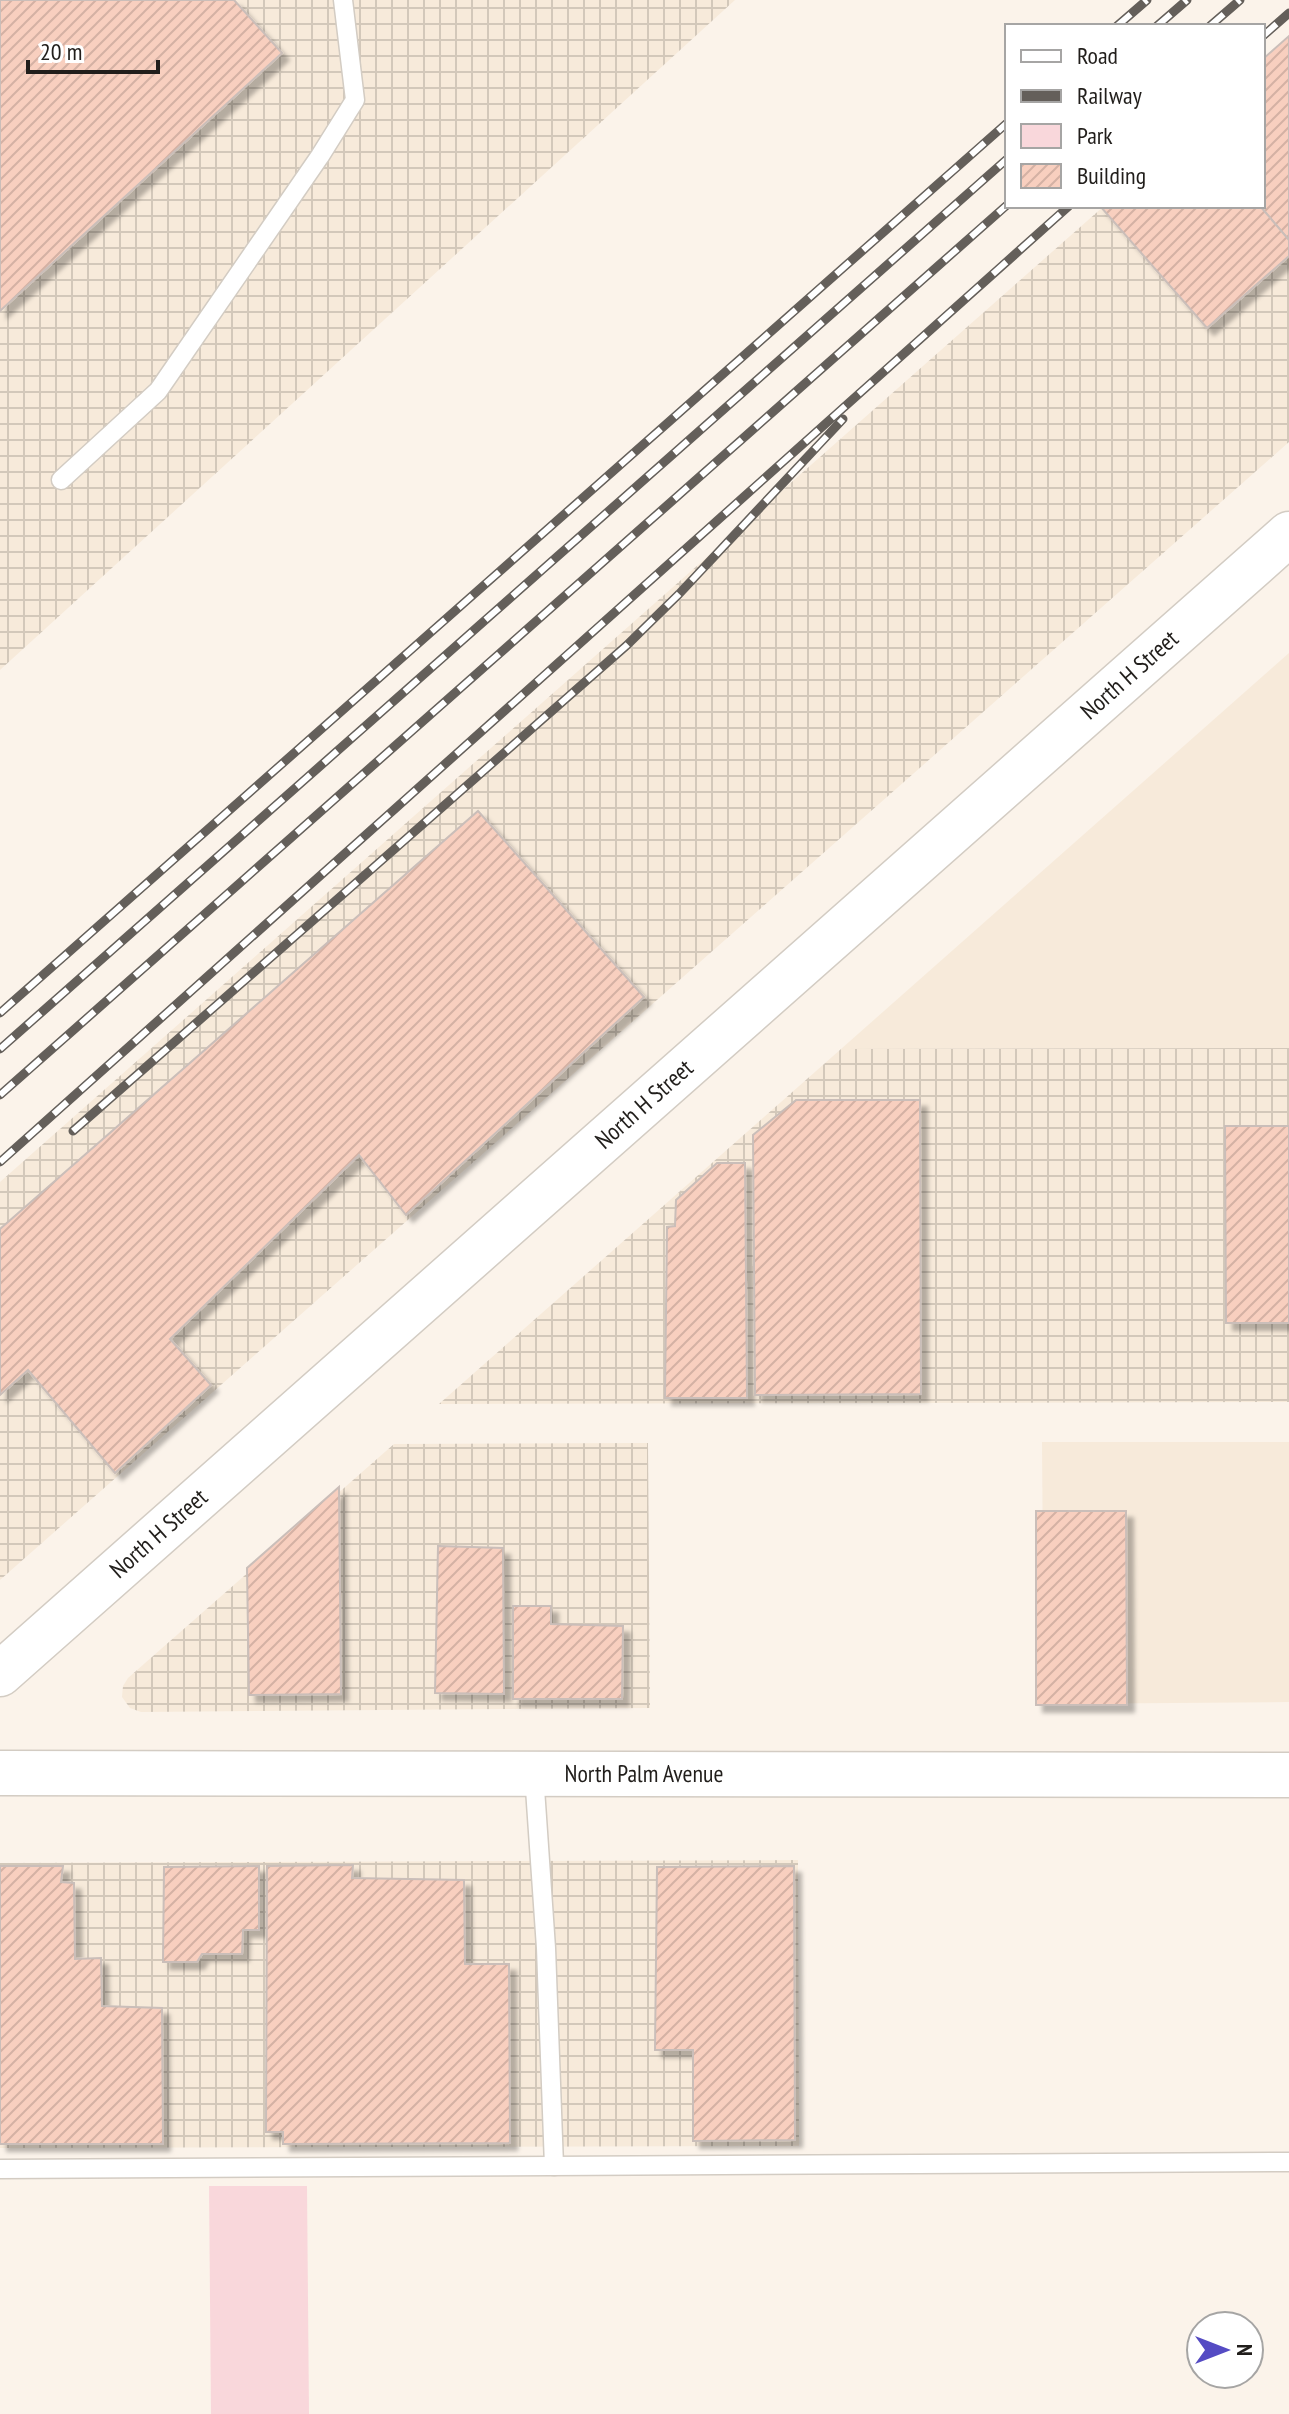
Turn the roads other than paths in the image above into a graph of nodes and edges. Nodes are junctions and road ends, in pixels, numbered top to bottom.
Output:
1 (343, 0) edge
2 (61, 480) dead end
3 (1289, 534) edge
4 (0, 1674) edge
5 (0, 1773) edge
6 (534, 1774) junction
7 (1289, 1775) edge
8 (1289, 2162) edge
9 (554, 2166) junction
10 (0, 2169) edge

1 - 2 lane
3 - 4 main road, North H Street
5 - 6 main road, North Palm Avenue
6 - 7 main road, North Palm Avenue
6 - 9 lane
8 - 9 lane
9 - 10 lane

